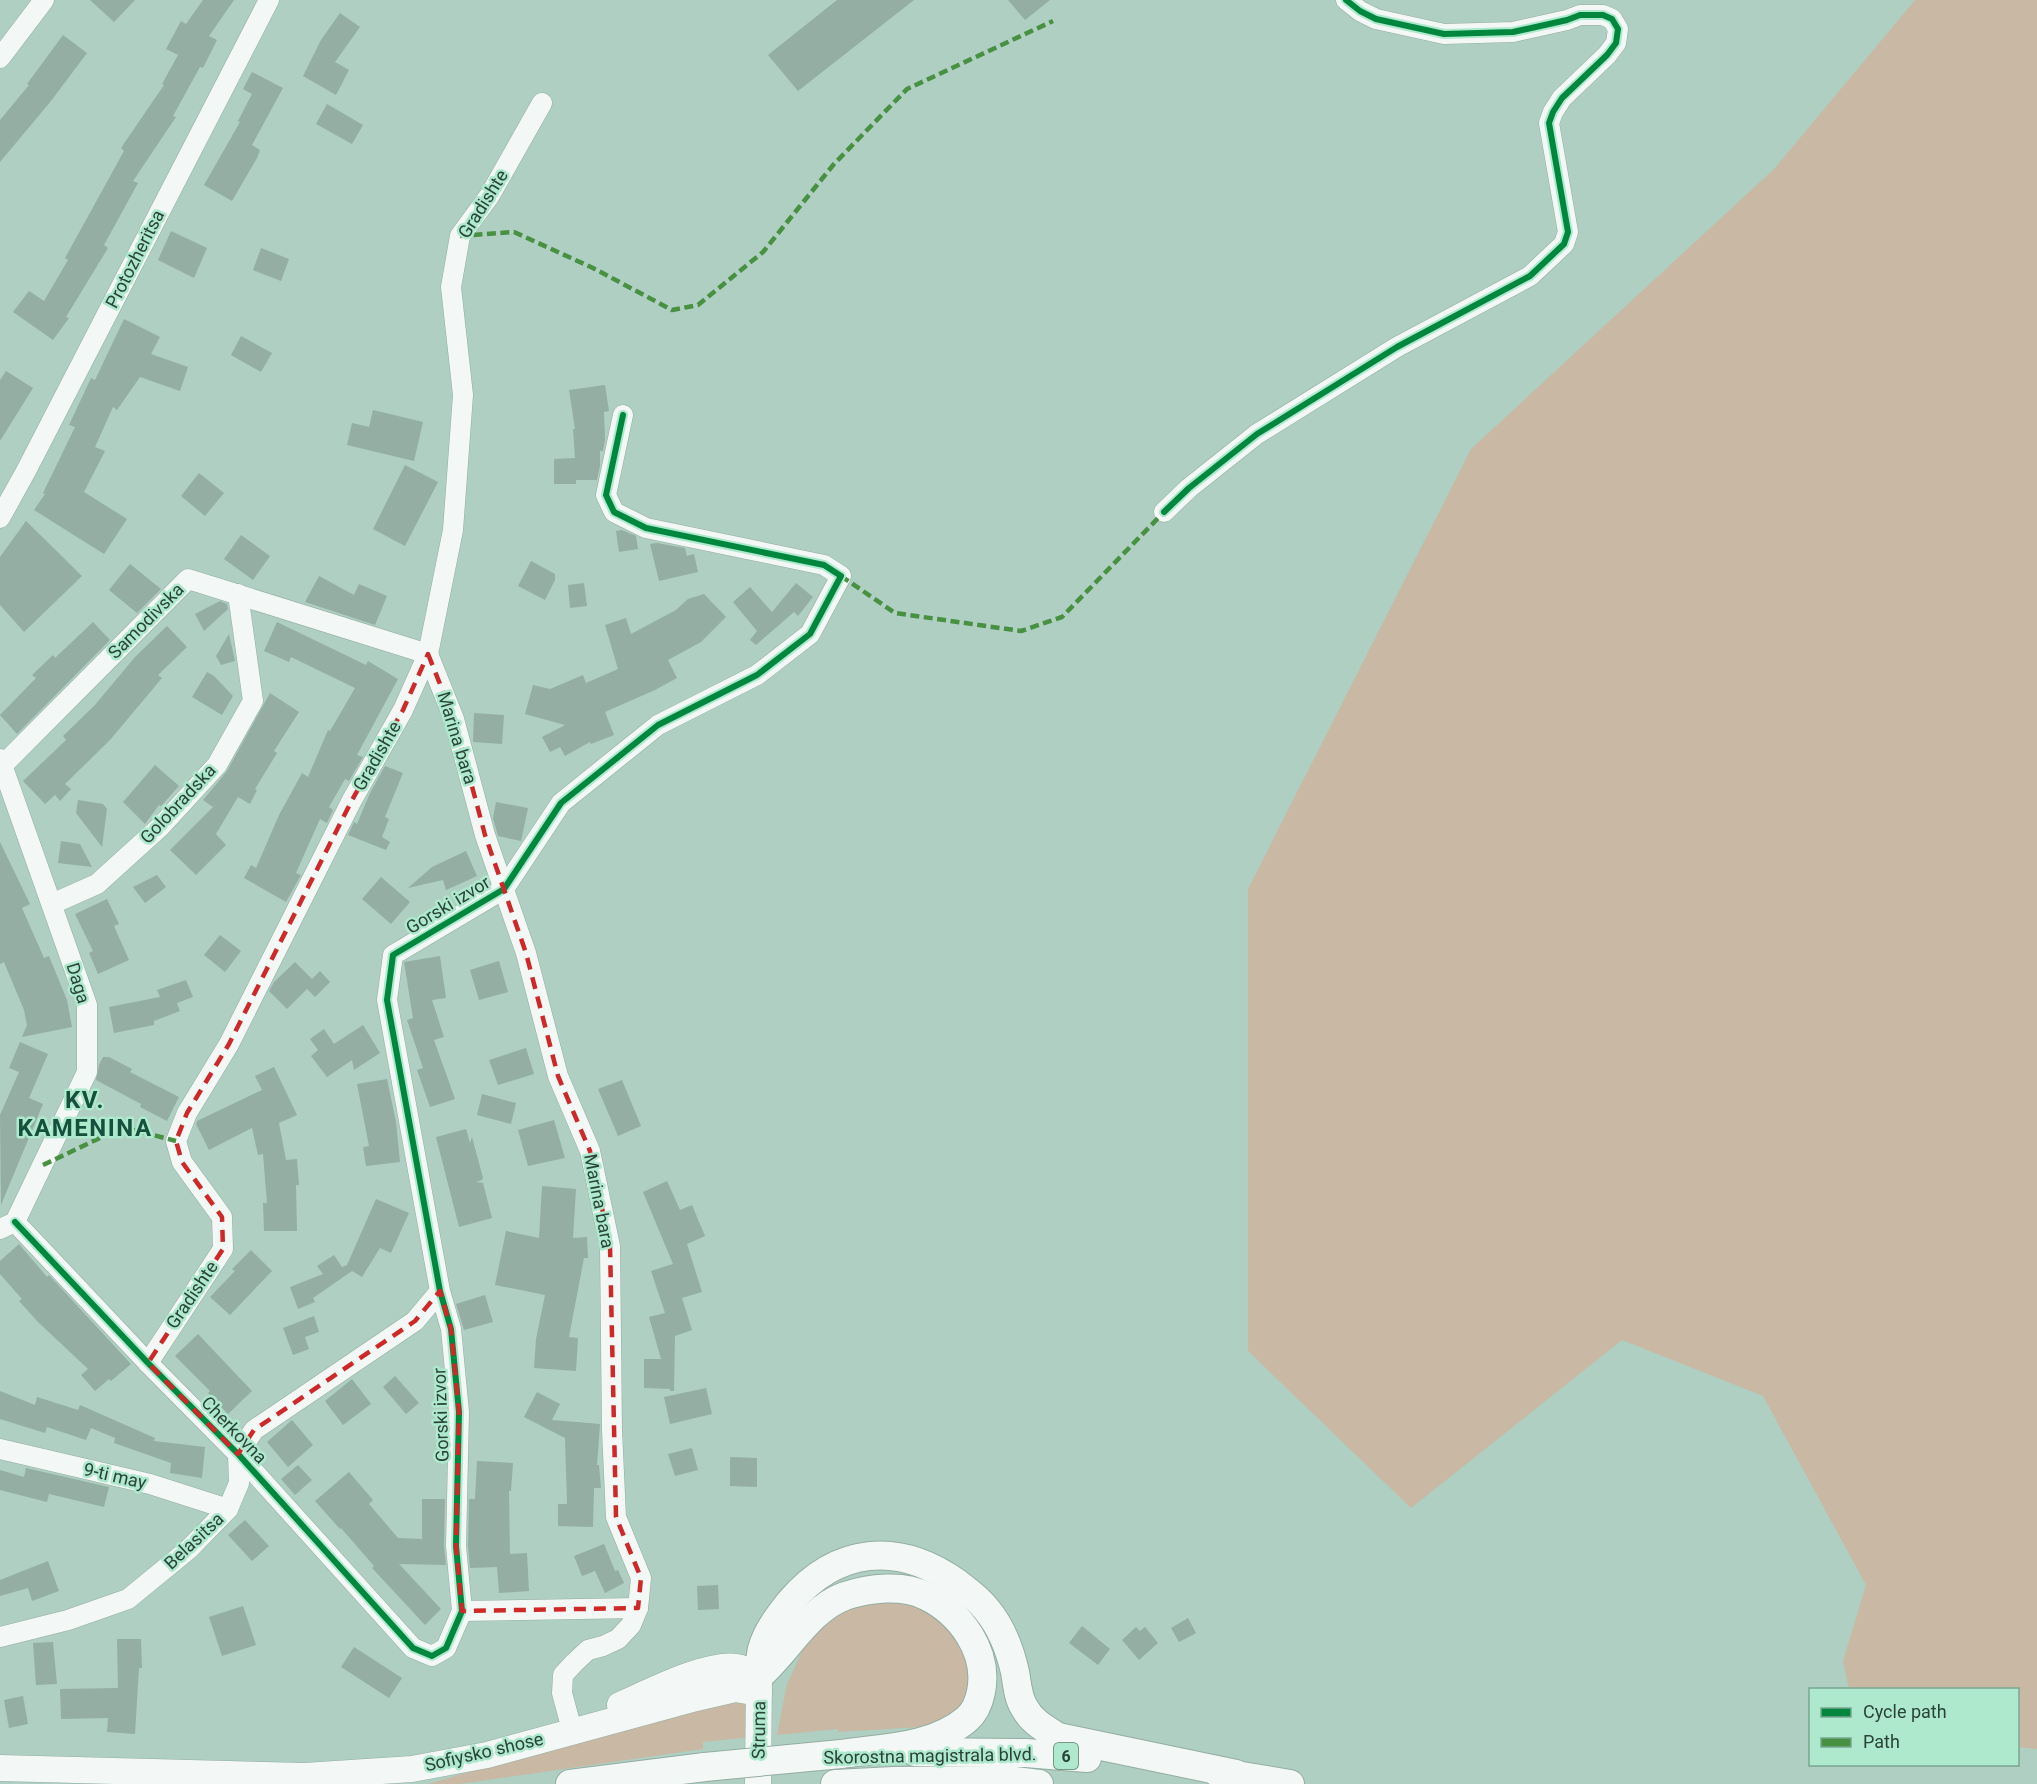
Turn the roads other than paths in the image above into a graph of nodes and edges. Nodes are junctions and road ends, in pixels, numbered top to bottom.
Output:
1 (44, 0) edge
2 (269, 0) edge
3 (1346, 0) edge
4 (1575, 0) edge
5 (1567, 20) junction
6 (0, 58) edge
7 (542, 103) dead end
8 (622, 416) dead end
9 (1164, 512) dead end
10 (0, 518) edge
11 (238, 594) junction
12 (428, 654) junction
13 (1, 762) edge
14 (504, 889) junction
15 (52, 904) junction
16 (8, 1226) edge
17 (440, 1291) junction
18 (148, 1363) junction
19 (0, 1449) edge
20 (238, 1454) junction
21 (228, 1509) junction
22 (638, 1608) junction
23 (462, 1611) junction
24 (0, 1637) edge
25 (432, 1656) joint
26 (759, 1685) junction
27 (573, 1730) junction
28 (841, 1754) junction
29 (0, 1768) edge
30 (1236, 1774) junction
31 (570, 1784) edge
32 (758, 1784) edge
33 (839, 1784) edge
34 (1039, 1784) edge
35 (1290, 1784) edge

1 - 6 street
2 - 10 street, Protozheritsa
3 - 5 street
4 - 5 street
5 - 9 street
7 - 12 street, Gradishte
8 - 14 street, Gorski izvor
11 - 12 street, Samodivska
11 - 13 street, Samodivska
11 - 15 street, Golobradska
12 - 14 street, Marina bara
12 - 18 street, Gradishte
13 - 15 street, Daga
14 - 17 street, Gorski izvor
14 - 22 street, Marina bara
15 - 16 street, Daga
16 - 18 street, Cherkovna
17 - 20 street
17 - 23 street, Gorski izvor
18 - 20 street, Cherkovna
19 - 21 street, 9-ti may
20 - 21 street, Belasitsa
20 - 25 street, Cherkovna
21 - 24 street, Belasitsa
22 - 23 street
22 - 27 street, Marina bara
23 - 25 street, Gorski izvor
26 - 27 main road, Sofiysko shose
26 - 28 highway
26 - 30 highway
26 - 32 main road, Struma
27 - 29 main road, Sofiysko shose
28 - 30 highway, Skorostna magistrala blvd. / 6
28 - 31 highway, Skorostna magistrala blvd. / 6, bridge
30 - 35 highway, Skorostna magistrala blvd. / 6
33 - 34 highway, Skorostna magistrala blvd. / 6

